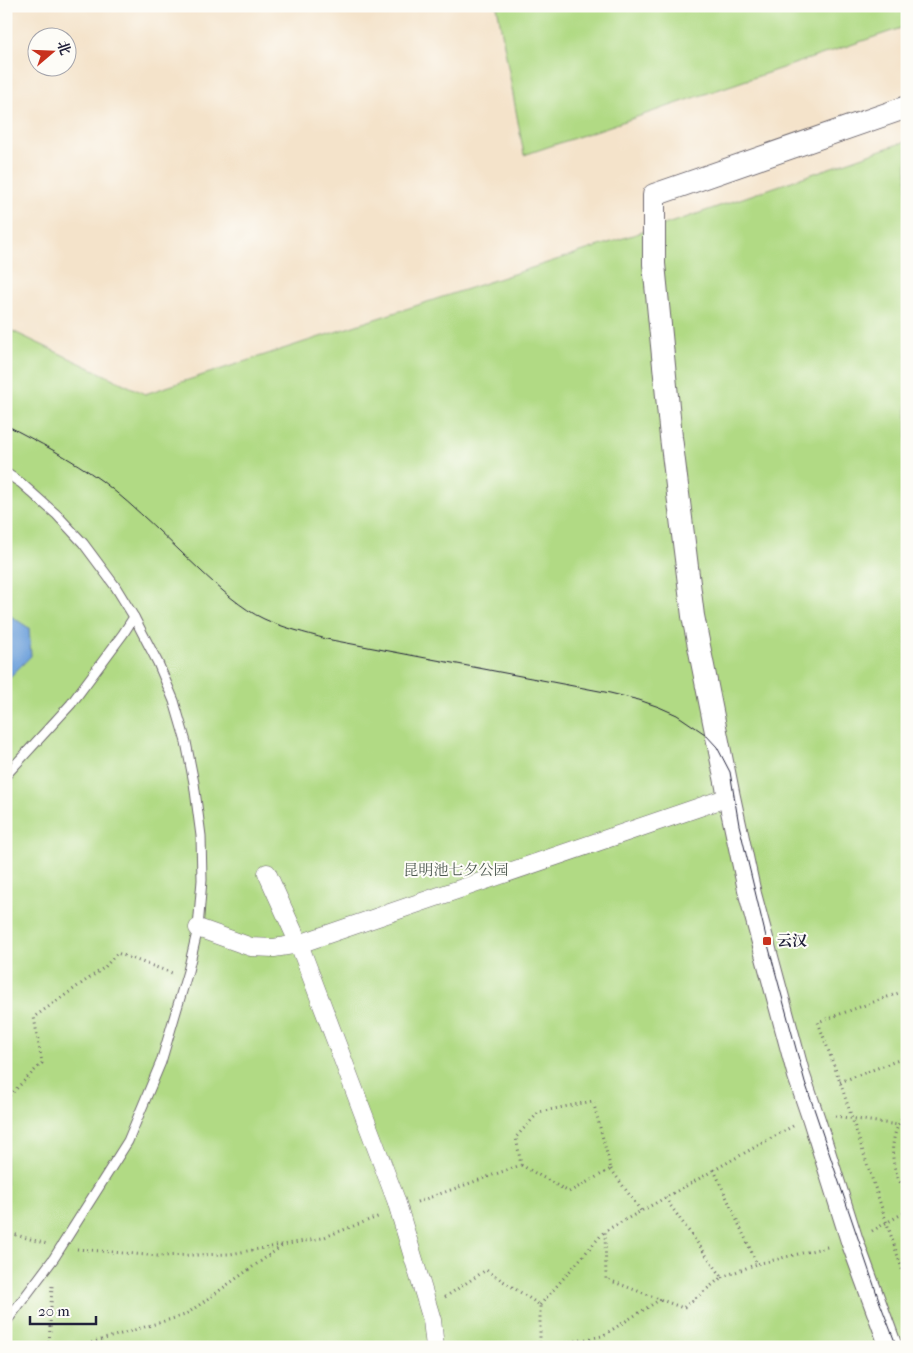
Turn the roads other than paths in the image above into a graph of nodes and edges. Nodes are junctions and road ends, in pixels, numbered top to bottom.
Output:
1 (907, 107) edge
2 (6, 473) edge
3 (134, 617) junction
4 (6, 775) edge
5 (729, 797) junction
6 (267, 873) dead end
7 (198, 928) junction
8 (299, 944) junction
9 (6, 1322) edge
10 (435, 1347) edge
11 (891, 1347) edge

1 - 5 street
2 - 3 lane
3 - 4 lane
3 - 7 lane
5 - 8 street
5 - 11 street
6 - 8 street
7 - 8 street
7 - 9 lane
8 - 10 street

